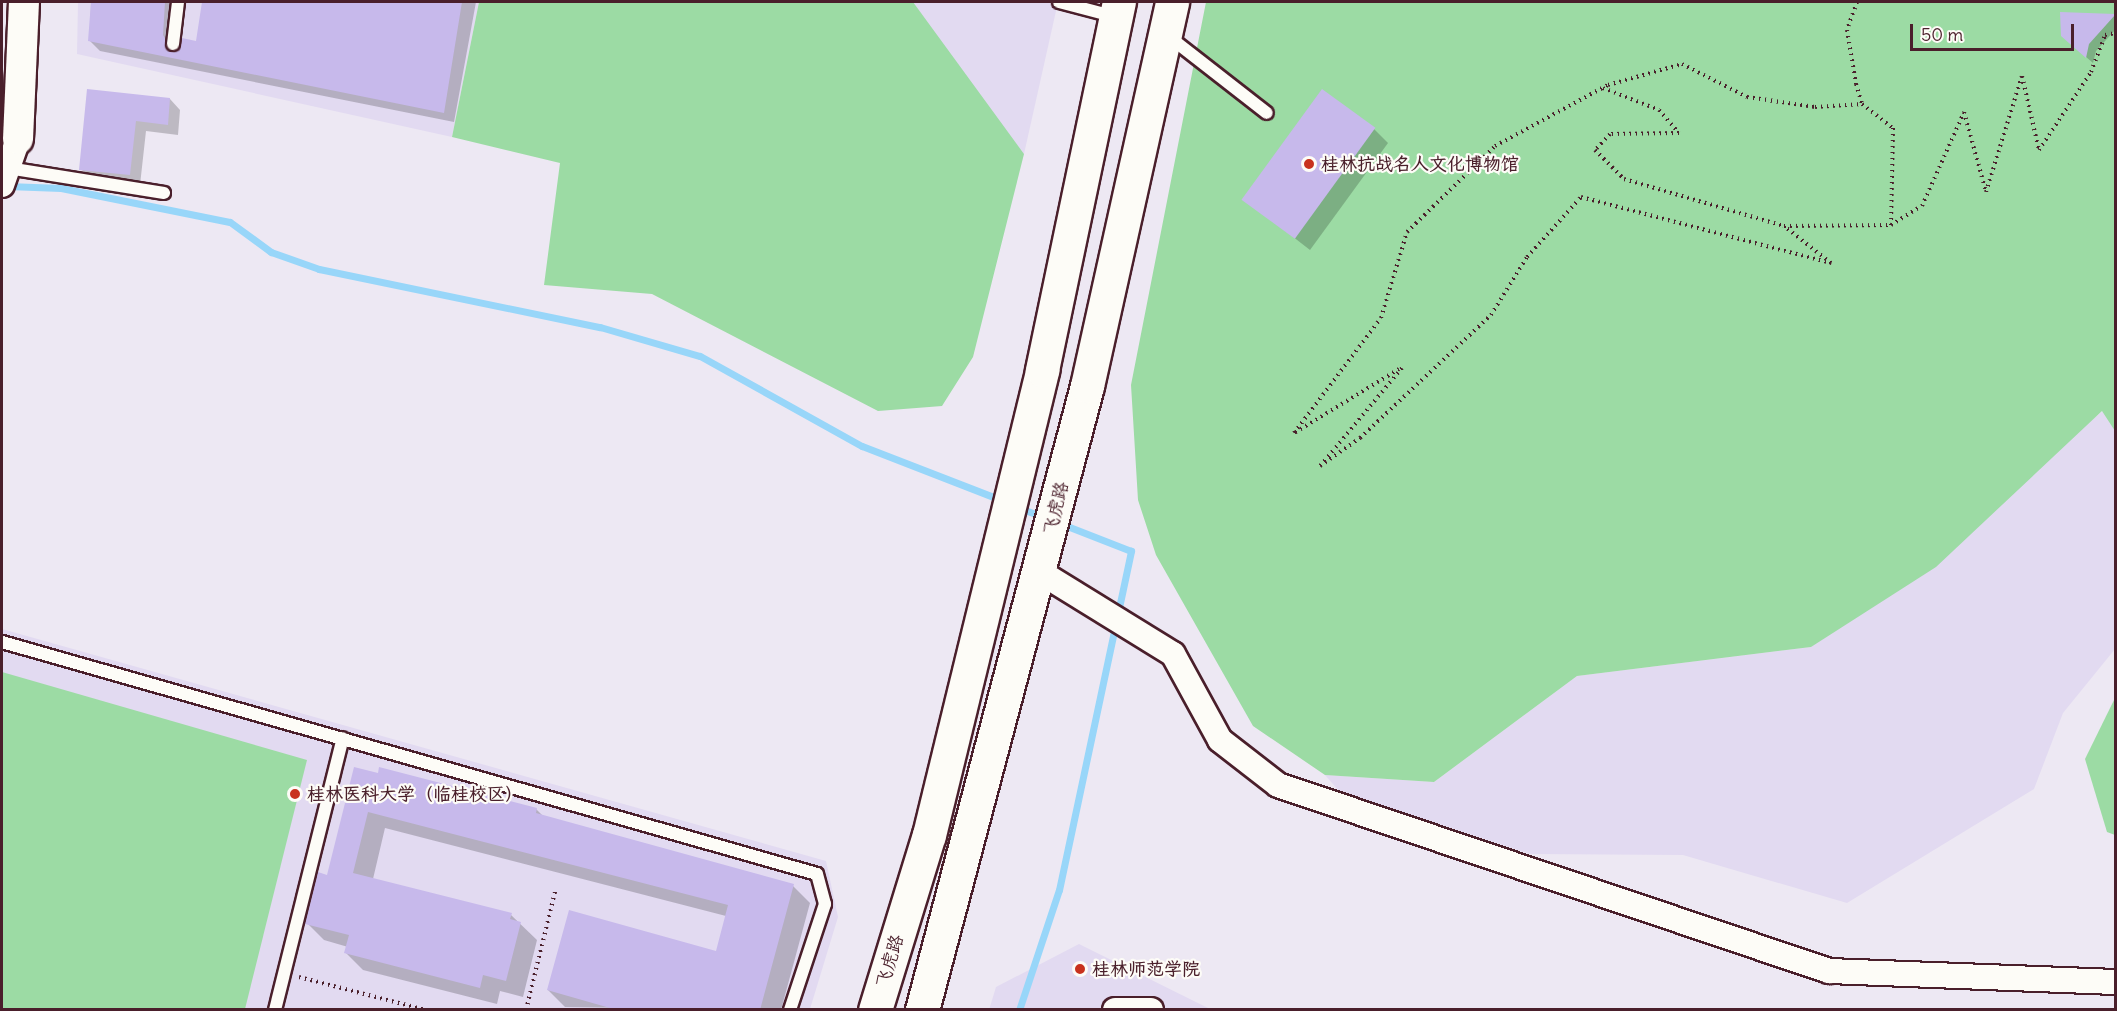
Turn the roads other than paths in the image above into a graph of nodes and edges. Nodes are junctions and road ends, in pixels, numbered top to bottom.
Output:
1 (24, 2) edge
2 (178, 2) edge
3 (1059, 2) edge
4 (1172, 2) edge
5 (1118, 9) edge
6 (1165, 33) junction
7 (173, 44) dead end
8 (1266, 112) dead end
9 (18, 139) joint
10 (5, 177) edge
11 (164, 193) dead end
12 (1040, 572) junction
13 (2, 642) edge
14 (343, 738) junction
15 (2115, 982) edge
16 (275, 1010) edge
17 (790, 1010) edge
18 (875, 1010) edge
19 (922, 1010) edge
20 (1115, 1010) edge
21 (1150, 1010) edge

1 - 9 street
2 - 7 lane
3 - 5 lane
4 - 6 main road, 飞虎路
5 - 18 main road, 飞虎路
6 - 8 lane
6 - 12 main road, 飞虎路
9 - 10 street
10 - 11 lane
12 - 15 street
12 - 19 main road, 飞虎路
13 - 14 lane
14 - 16 lane
14 - 17 lane
20 - 21 street

